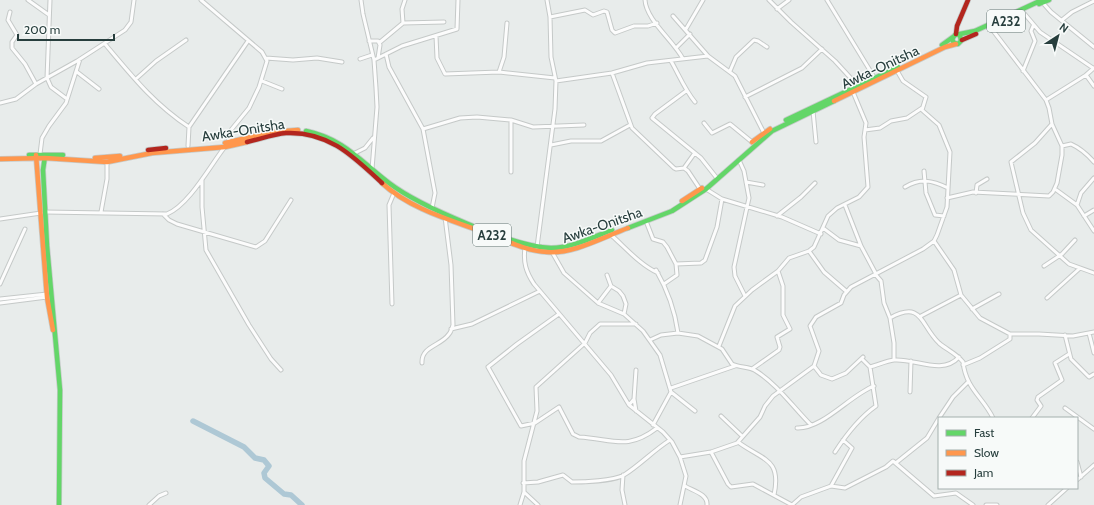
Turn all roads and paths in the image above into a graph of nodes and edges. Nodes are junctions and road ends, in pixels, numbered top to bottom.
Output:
1 (28, 0) edge
2 (50, 0) edge
3 (134, 0) edge
4 (201, 0) edge
5 (361, 0) edge
6 (405, 0) edge
7 (458, 0) edge
8 (547, 0) edge
9 (645, 0) edge
10 (703, 0) edge
11 (769, 0) edge
12 (789, 0) edge
13 (827, 0) edge
14 (968, 0) edge
15 (1049, 0) edge
16 (1042, 1) edge
17 (1094, 2) edge
18 (777, 9) junction
19 (10, 12) dead end
20 (1023, 12) junction
21 (49, 15) junction
22 (550, 16) junction
23 (673, 16) dead end
24 (1062, 20) junction
25 (444, 22) dead end
26 (403, 23) junction
27 (507, 23) dead end
28 (657, 24) junction
29 (1033, 26) junction
30 (686, 28) junction
31 (991, 28) junction
32 (690, 34) junction
33 (956, 35) junction
34 (436, 36) junction
35 (186, 40) dead end
36 (962, 40) junction
37 (248, 41) junction
38 (369, 41) junction
39 (379, 43) junction
40 (105, 44) junction
41 (956, 44) junction
42 (677, 47) junction
43 (767, 47) dead end
44 (1094, 47) edge
45 (822, 49) junction
46 (386, 54) junction
47 (372, 55) junction
48 (708, 56) junction
49 (266, 58) junction
50 (378, 58) junction
51 (80, 59) junction
52 (360, 59) dead end
53 (683, 59) junction
54 (374, 60) junction
55 (671, 61) junction
56 (342, 62) dead end
57 (1093, 68) edge
58 (896, 70) junction
59 (730, 71) junction
60 (1023, 71) junction
61 (77, 72) junction
62 (499, 72) junction
63 (612, 73) junction
64 (1086, 75) junction
65 (874, 77) junction
66 (47, 78) junction
67 (136, 79) junction
68 (555, 80) junction
69 (262, 81) junction
70 (36, 84) junction
71 (1094, 86) edge
72 (859, 87) junction
73 (99, 88) dead end
74 (282, 89) dead end
75 (686, 91) junction
76 (853, 92) junction
77 (745, 97) junction
78 (67, 99) junction
79 (1046, 100) junction
80 (695, 102) dead end
81 (0, 103) edge
82 (922, 108) junction
83 (813, 111) junction
84 (511, 120) junction
85 (704, 123) dead end
86 (1052, 124) junction
87 (554, 125) junction
88 (584, 125) dead end
89 (630, 125) junction
90 (189, 127) junction
91 (423, 129) junction
92 (865, 130) junction
93 (765, 134) junction
94 (373, 138) junction
95 (816, 142) dead end
96 (752, 143) junction
97 (227, 145) junction
98 (551, 145) junction
99 (188, 146) junction
100 (1062, 146) junction
101 (354, 154) junction
102 (694, 154) junction
103 (37, 155) junction
104 (45, 156) junction
105 (0, 158) edge
106 (739, 159) junction
107 (107, 162) junction
108 (1094, 162) edge
109 (372, 167) junction
110 (684, 168) junction
111 (924, 171) dead end
112 (511, 172) dead end
113 (372, 173) junction
114 (716, 177) junction
115 (1094, 178) edge
116 (987, 179) dead end
117 (202, 180) junction
118 (924, 180) junction
119 (746, 182) junction
120 (815, 183) dead end
121 (763, 185) dead end
122 (904, 187) dead end
123 (948, 188) junction
124 (1054, 188) junction
125 (706, 189) junction
126 (700, 190) junction
127 (394, 193) junction
128 (976, 193) junction
129 (1019, 194) junction
130 (947, 198) junction
131 (722, 199) junction
132 (291, 200) dead end
133 (844, 205) junction
134 (1077, 205) junction
135 (746, 206) junction
136 (432, 208) junction
137 (1094, 210) edge
138 (101, 212) junction
139 (43, 213) junction
140 (163, 214) junction
141 (777, 216) junction
142 (944, 216) junction
143 (1084, 216) junction
144 (445, 217) junction
145 (0, 220) edge
146 (646, 221) junction
147 (823, 228) junction
148 (25, 229) dead end
149 (1094, 231) edge
150 (203, 232) junction
151 (610, 234) junction
152 (820, 234) junction
153 (1075, 240) dead end
154 (934, 241) junction
155 (860, 246) junction
156 (525, 248) junction
157 (537, 249) junction
158 (810, 251) junction
159 (552, 252) junction
160 (1060, 256) junction
161 (676, 264) junction
162 (1044, 266) dead end
163 (1079, 269) junction
164 (656, 270) dead end
165 (778, 271) junction
166 (658, 273) junction
167 (1094, 273) edge
168 (876, 274) junction
169 (607, 275) dead end
170 (0, 284) edge
171 (664, 284) junction
172 (612, 286) junction
173 (540, 291) junction
174 (846, 291) junction
175 (999, 294) dead end
176 (961, 295) junction
177 (47, 296) junction
178 (746, 296) junction
179 (0, 298) edge
180 (1047, 298) dead end
181 (0, 303) edge
182 (598, 303) junction
183 (392, 304) dead end
184 (972, 309) junction
185 (559, 314) junction
186 (624, 314) junction
187 (920, 316) junction
188 (890, 318) junction
189 (636, 324) junction
190 (451, 329) junction
191 (1094, 332) edge
192 (678, 333) junction
193 (1089, 333) junction
194 (1010, 334) junction
195 (1065, 335) junction
196 (56, 339) junction
197 (650, 340) junction
198 (585, 343) junction
199 (719, 346) junction
200 (1094, 353) edge
201 (1069, 354) junction
202 (959, 357) junction
203 (894, 360) junction
204 (911, 361) junction
205 (422, 363) dead end
206 (963, 365) junction
207 (735, 366) junction
208 (814, 366) junction
209 (870, 366) junction
210 (752, 369) junction
211 (281, 370) dead end
212 (636, 370) dead end
213 (1094, 374) edge
214 (968, 382) junction
215 (874, 386) junction
216 (671, 390) junction
217 (778, 391) junction
218 (910, 392) dead end
219 (634, 399) junction
220 (629, 404) junction
221 (1065, 408) dead end
222 (636, 411) junction
223 (695, 411) dead end
224 (721, 416) dead end
225 (940, 417) edge
226 (992, 417) edge
227 (1033, 417) edge
228 (1077, 417) edge
229 (1078, 417) edge
230 (938, 420) edge
231 (535, 423) junction
232 (653, 425) junction
233 (811, 426) junction
234 (657, 428) junction
235 (796, 428) dead end
236 (1094, 429) edge
237 (742, 436) junction
238 (670, 440) junction
239 (844, 440) junction
240 (738, 442) junction
241 (711, 452) junction
242 (835, 452) dead end
243 (680, 457) junction
244 (896, 462) junction
245 (1094, 465) edge
246 (1078, 466) edge
247 (623, 475) junction
248 (1081, 477) junction
249 (1078, 479) edge
250 (523, 483) junction
251 (685, 486) junction
252 (831, 486) junction
253 (1066, 489) edge
254 (524, 492) junction
255 (166, 493) dead end
256 (774, 495) junction
257 (1051, 501) junction
258 (59, 505) edge
259 (149, 505) edge
260 (520, 505) edge
261 (538, 505) edge
262 (624, 505) edge
263 (680, 505) edge
264 (708, 505) edge
265 (792, 505) edge
266 (973, 505) edge
267 (986, 505) edge
268 (996, 505) edge
269 (1048, 505) edge
270 (1054, 505) edge

1 - 21 street
2 - 21 street
3 - 40 street
4 - 37 street
5 - 38 street
6 - 26 street
7 - 34 street
8 - 22 street
9 - 28 street
10 - 30 street
11 - 18 street
12 - 18 street
13 - 65 street
14 - 33 main road
15 - 16 main road, A232
16 - 20 main road, A232
16 - 24 street
16 - 33 main road, A232
17 - 24 street
18 - 45 street
19 - 70 street
20 - 29 street
20 - 31 main road, A232
21 - 66 street
22 - 28 street
22 - 68 street
23 - 30 street
24 - 44 street
25 - 26 street
26 - 39 street
27 - 62 street
28 - 42 street
29 - 57 street
29 - 60 street
30 - 32 street
31 - 36 main road, A232
31 - 60 street
32 - 42 street
32 - 48 street
33 - 36 main road
33 - 41 main road
33 - 58 main road, Awka-Onitsha / A232
34 - 46 street
34 - 62 street
35 - 67 street
36 - 41 main road, A232
37 - 49 street
37 - 90 street
38 - 39 street
38 - 47 street
39 - 50 street
40 - 51 street
40 - 67 street
41 - 58 main road, Awka-Onitsha / A232
42 - 53 street
43 - 59 street
45 - 72 street
45 - 77 street
46 - 50 street
46 - 91 street
47 - 52 street
47 - 54 street
48 - 53 street
48 - 59 street
49 - 56 street
49 - 69 street
50 - 54 street
51 - 61 street
51 - 66 street
53 - 55 street
54 - 94 street
55 - 63 street
55 - 75 street
57 - 64 street
58 - 65 main road, Awka-Onitsha / A232
58 - 72 main road, Awka-Onitsha / A232
58 - 82 street
59 - 77 street
60 - 79 street
61 - 73 street
61 - 78 street
62 - 68 street
63 - 68 street
63 - 89 street
64 - 71 street
64 - 79 street
65 - 72 main road, Awka-Onitsha / A232
66 - 70 street
66 - 78 street
67 - 90 street
68 - 87 street
69 - 74 street
69 - 97 street
70 - 81 street
72 - 76 main road, Awka-Onitsha / A232
72 - 93 main road, Awka-Onitsha / A232
75 - 80 street
75 - 102 street
76 - 83 main road, Awka-Onitsha / A232
76 - 92 street
77 - 93 street
78 - 103 street
79 - 86 street
82 - 92 street
82 - 123 street
83 - 93 main road, Awka-Onitsha / A232
83 - 95 street
84 - 87 street
84 - 91 street
84 - 112 street
85 - 96 street
86 - 100 street
86 - 129 street
87 - 88 street
87 - 98 street
89 - 98 street
89 - 110 street
90 - 99 street
91 - 136 street
92 - 133 street
93 - 96 main road, Awka-Onitsha / A232
93 - 106 main road, Awka-Onitsha / A232
94 - 101 street
94 - 109 street
96 - 114 main road, Awka-Onitsha / A232
97 - 99 main road, Awka-Onitsha / A232
97 - 101 main road, Awka-Onitsha / A232
97 - 107 main road, Awka-Onitsha / A232
97 - 117 street
98 - 157 street
99 - 104 main road, Awka-Onitsha / A232
100 - 108 street
100 - 124 street
101 - 109 main road, Awka-Onitsha / A232
101 - 113 main road, Awka-Onitsha / A232
102 - 110 street
102 - 114 street
103 - 104 main road, Awka-Onitsha / A232
103 - 105 main road, Awka-Onitsha / A232
103 - 139 main road
104 - 107 main road, Awka-Onitsha / A232
104 - 139 main road
106 - 119 street
106 - 125 main road, Awka-Onitsha / A232
107 - 138 street
109 - 113 street
109 - 136 main road, Awka-Onitsha / A232
110 - 126 street
111 - 118 street
113 - 127 main road, Awka-Onitsha / A232
114 - 126 main road, Awka-Onitsha / A232
115 - 134 street
116 - 128 street
117 - 140 street
117 - 150 street
118 - 122 street
118 - 123 street
118 - 142 street
119 - 121 street
119 - 135 street
120 - 141 street
123 - 130 street
124 - 129 street
124 - 134 street
125 - 131 street
125 - 146 main road, Awka-Onitsha / A232
126 - 157 main road, Awka-Onitsha / A232
127 - 144 main road, Awka-Onitsha / A232
127 - 183 street
128 - 129 street
128 - 130 street
129 - 160 street
130 - 142 street
131 - 135 street
131 - 161 street
132 - 150 street
133 - 147 street
133 - 155 street
134 - 143 street
135 - 141 street
135 - 178 street
136 - 157 main road, Awka-Onitsha / A232
137 - 143 street
138 - 139 street
138 - 140 street
139 - 145 street
139 - 177 main road
139 - 196 main road
140 - 150 street
141 - 152 street
142 - 154 street
143 - 149 street
144 - 156 main road, Awka-Onitsha / A232
144 - 190 street
146 - 151 main road, Awka-Onitsha / A232
146 - 161 street
147 - 152 street
147 - 155 street
148 - 170 street
150 - 211 street
151 - 159 main road, Awka-Onitsha / A232
151 - 166 street
152 - 158 street
153 - 160 street
154 - 168 street
154 - 176 street
155 - 168 street
156 - 157 main road, Awka-Onitsha / A232
156 - 173 street
157 - 159 main road, Awka-Onitsha / A232
158 - 165 street
158 - 174 street
159 - 182 street
160 - 162 street
160 - 163 street
161 - 171 street
163 - 167 street
163 - 180 street
164 - 166 street
165 - 178 street
165 - 210 street
166 - 171 street
168 - 174 street
168 - 188 street
169 - 172 street
171 - 192 street
172 - 182 street
172 - 186 street
173 - 185 street
173 - 190 street
174 - 208 street
175 - 184 street
176 - 184 street
176 - 187 street
177 - 179 street
177 - 181 street
177 - 196 main road
178 - 199 street
182 - 186 street
184 - 194 street
185 - 198 street
185 - 231 street
186 - 189 street
187 - 188 street
187 - 202 street
188 - 203 street
189 - 197 street
189 - 198 street
190 - 205 street
191 - 193 street
192 - 197 street
192 - 199 street
193 - 195 street
193 - 200 street
194 - 195 street
194 - 206 street
195 - 201 street
196 - 258 main road
197 - 216 street
198 - 220 street
198 - 231 street
199 - 207 street
201 - 213 street
201 - 227 street
202 - 204 street
202 - 206 street
203 - 204 street
203 - 209 street
204 - 218 street
206 - 214 street
207 - 210 street
207 - 216 street
208 - 209 street
208 - 217 street
209 - 215 street
210 - 217 street
212 - 219 street
214 - 225 street
214 - 226 street
215 - 233 street
215 - 239 street
216 - 223 street
216 - 232 street
217 - 233 street
217 - 237 street
219 - 220 street
219 - 222 street
220 - 222 street
221 - 228 street
222 - 232 street
224 - 237 street
229 - 236 street
230 - 244 street
231 - 234 street
231 - 250 street
232 - 234 street
233 - 235 street
234 - 238 street
237 - 240 street
238 - 243 street
238 - 247 street
239 - 242 street
239 - 252 street
240 - 241 street
240 - 256 street
241 - 243 street
241 - 256 street
243 - 251 street
244 - 252 street
244 - 266 street
245 - 248 street
246 - 248 street
247 - 250 street
247 - 262 street
248 - 249 street
250 - 254 street
251 - 263 street
251 - 264 street
252 - 265 street
253 - 257 street
254 - 260 street
254 - 261 street
255 - 259 street
256 - 265 street
257 - 269 street
257 - 270 street
267 - 268 street

